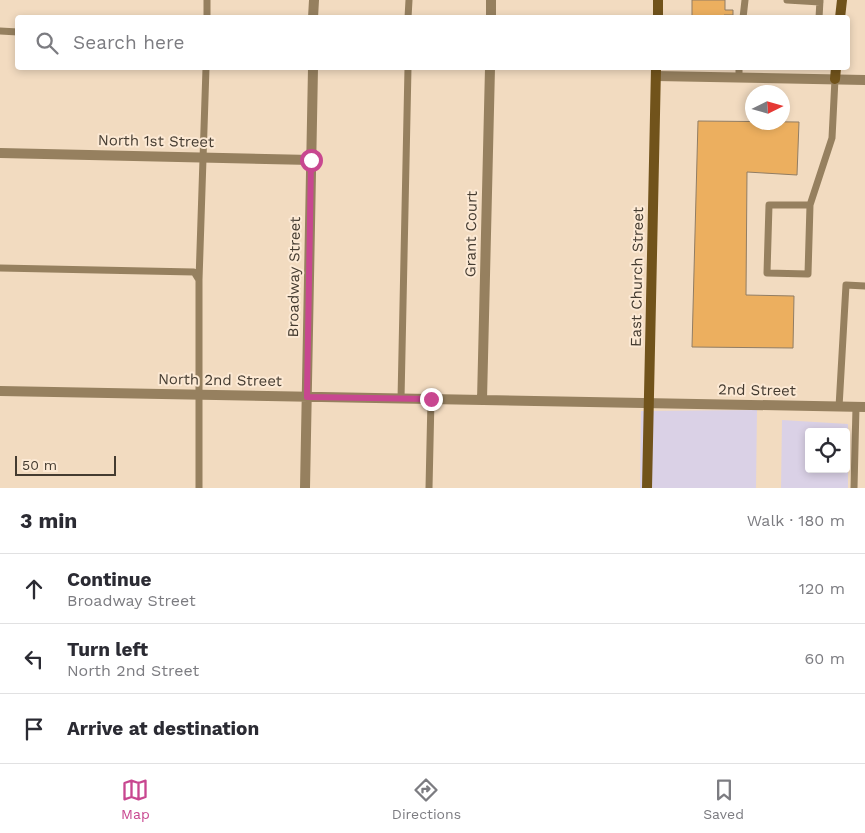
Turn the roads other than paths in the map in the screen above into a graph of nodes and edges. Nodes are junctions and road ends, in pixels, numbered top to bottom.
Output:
1 (207, 0) edge
2 (314, 0) edge
3 (409, 0) edge
4 (491, 0) edge
5 (658, 0) edge
6 (745, 0) edge
7 (787, 0) edge
8 (842, 0) edge
9 (820, 1) edge
10 (207, 15) edge
11 (313, 15) edge
12 (408, 15) edge
13 (491, 15) edge
14 (658, 15) edge
15 (743, 15) edge
16 (819, 15) edge
17 (840, 15) edge
18 (0, 31) edge
19 (15, 32) edge
20 (206, 70) edge
21 (312, 70) edge
22 (408, 70) edge
23 (490, 70) edge
24 (836, 70) edge
25 (656, 72) edge
26 (739, 72) edge
27 (835, 79) junction
28 (865, 80) edge
29 (0, 153) edge
30 (204, 157) junction
31 (311, 160) junction
32 (810, 204) junction
33 (0, 268) edge
34 (199, 280) junction
35 (865, 286) edge
36 (0, 391) edge
37 (199, 395) junction
38 (307, 397) junction
39 (401, 399) junction
40 (431, 399) junction
41 (482, 400) junction
42 (649, 403) junction
43 (839, 407) junction
44 (860, 407) edge
45 (198, 488) edge
46 (305, 488) edge
47 (428, 488) edge
48 (648, 488) edge
49 (854, 488) edge

1 - 10 lane
2 - 11 street
3 - 12 lane
4 - 13 street
5 - 14 street
6 - 15 lane
7 - 9 lane
8 - 17 street
9 - 16 lane
18 - 19 lane
20 - 30 lane
21 - 31 street, Broadway Street
22 - 39 lane
23 - 41 street, Grant Court
24 - 27 street
25 - 26 street
25 - 42 street, East Church Street
26 - 27 street
27 - 28 street
27 - 32 lane
29 - 30 street, North 1st Street
30 - 31 street, North 1st Street
30 - 34 lane
31 - 38 street, Broadway Street
32 - 32 lane
33 - 34 lane
34 - 37 lane
35 - 43 lane
36 - 37 street, North 2nd Street
37 - 38 street, North 2nd Street
37 - 45 lane
38 - 39 street, North 2nd Street
38 - 46 street, Broadway Street
39 - 40 street, North 2nd Street
40 - 41 street, North 2nd Street
40 - 47 lane
41 - 42 street, North 2nd Street
42 - 43 street, 2nd Street
42 - 48 street, East Church Street
43 - 44 street, 2nd Street
44 - 49 lane

